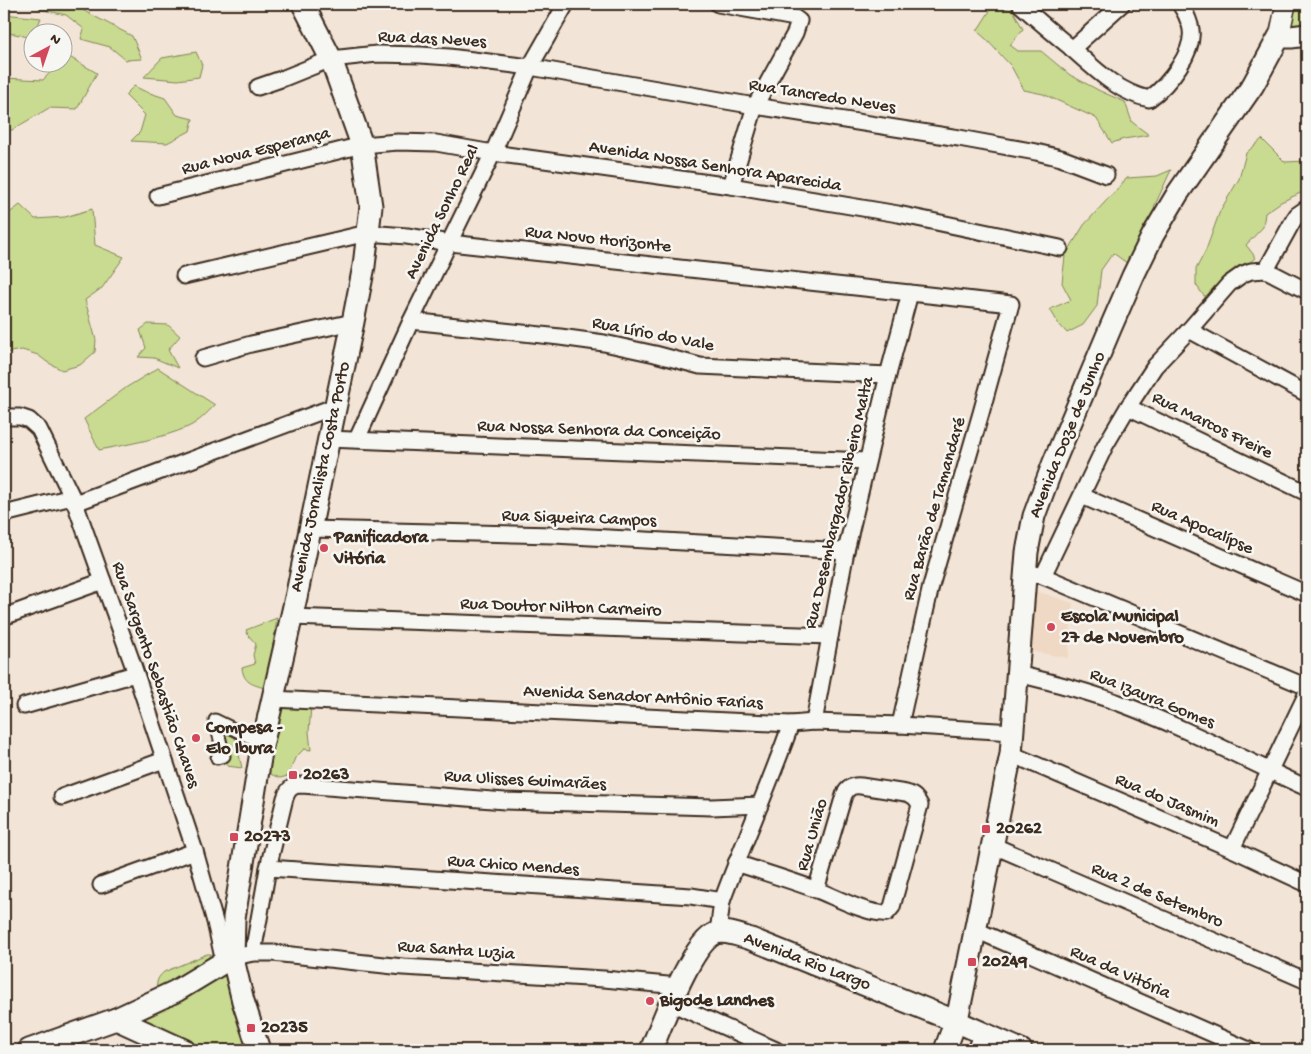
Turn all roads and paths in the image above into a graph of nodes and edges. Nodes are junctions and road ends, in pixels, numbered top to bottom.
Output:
1 (303, 4) edge
2 (566, 4) edge
3 (718, 4) edge
4 (1020, 4) edge
5 (1122, 4) edge
6 (1180, 4) edge
7 (1286, 4) edge
8 (1307, 35) edge
9 (1280, 37) junction
10 (1072, 49) junction
11 (331, 59) junction
12 (530, 66) junction
13 (258, 87) dead end
14 (755, 106) junction
15 (362, 145) junction
16 (493, 153) junction
17 (1106, 175) dead end
18 (731, 186) junction
19 (158, 196) dead end
20 (1307, 208) edge
21 (368, 233) junction
22 (450, 243) junction
23 (1060, 248) dead end
24 (1266, 270) junction
25 (184, 276) dead end
26 (1307, 291) edge
27 (910, 293) junction
28 (1011, 304) joint
29 (411, 321) junction
30 (353, 322) junction
31 (1189, 330) junction
32 (203, 358) dead end
33 (888, 375) junction
34 (1307, 394) edge
35 (336, 406) junction
36 (1128, 407) junction
37 (4, 417) edge
38 (328, 439) junction
39 (357, 439) junction
40 (867, 461) junction
41 (1307, 493) edge
42 (1082, 496) junction
43 (74, 500) junction
44 (8, 513) dead end
45 (310, 529) junction
46 (846, 551) junction
47 (1034, 574) junction
48 (102, 581) junction
49 (1307, 594) edge
50 (6, 616) dead end
51 (291, 617) junction
52 (830, 636) junction
53 (135, 674) junction
54 (1017, 674) junction
55 (1307, 686) edge
56 (1307, 693) edge
57 (272, 698) junction
58 (24, 706) dead end
59 (814, 722) junction
60 (791, 724) junction
61 (900, 725) junction
62 (1012, 732) junction
63 (254, 739) dead end
64 (1011, 754) junction
65 (217, 758) dead end
66 (164, 760) junction
67 (1269, 771) junction
68 (1307, 788) edge
69 (62, 797) dead end
70 (760, 806) junction
71 (992, 845) junction
72 (1232, 849) junction
73 (195, 851) junction
74 (736, 863) junction
75 (268, 868) junction
76 (101, 884) dead end
77 (1307, 884) edge
78 (816, 890) junction
79 (722, 901) junction
80 (976, 930) junction
81 (718, 933) junction
82 (236, 958) junction
83 (1307, 981) edge
84 (674, 995) junction
85 (116, 1019) junction
86 (956, 1021) junction
87 (979, 1041) edge
88 (29, 1050) edge
89 (184, 1050) edge
90 (259, 1050) edge
91 (650, 1050) edge
92 (776, 1050) edge
93 (945, 1050) edge
94 (1021, 1050) edge
95 (1249, 1050) edge

1 - 11 main road, Avenida Jornalista Costa Porto
2 - 12 street, Avenida Sonho Real
3 - 14 street
4 - 10 street
5 - 10 street
6 - 10 street
7 - 9 street
8 - 9 main road
9 - 47 main road, Avenida Doze de Junho
11 - 12 street, Rua das Neves
11 - 13 street, Rua das Neves
11 - 15 main road, Avenida Jornalista Costa Porto
12 - 14 street, Rua Tancredo Neves
12 - 16 street, Avenida Sonho Real
14 - 17 street, Rua Tancredo Neves
14 - 18 street
15 - 16 street, Avenida Nossa Senhora Aparecida
15 - 19 street, Rua Nova Esperança
15 - 21 main road, Avenida Jornalista Costa Porto
16 - 18 street, Avenida Nossa Senhora Aparecida
16 - 22 street, Avenida Sonho Real
18 - 23 street, Avenida Nossa Senhora Aparecida
20 - 24 street
21 - 22 street, Rua Novo Horizonte
21 - 25 street, Rua Novo Horizonte
21 - 30 main road, Avenida Jornalista Costa Porto
22 - 27 street, Rua Novo Horizonte
22 - 29 street, Avenida Sonho Real
24 - 26 street
24 - 31 street
27 - 28 street, Rua Novo Horizonte
27 - 33 street, Rua Desembargador Ribeiro Malta
28 - 61 street, Rua Barão de Tamandaré
29 - 33 street, Rua Lírio do Vale
29 - 39 street, Avenida Sonho Real
30 - 32 street
30 - 35 main road, Avenida Jornalista Costa Porto
31 - 34 street
31 - 36 street
33 - 40 street, Rua Desembargador Ribeiro Malta
35 - 38 main road, Avenida Jornalista Costa Porto
35 - 43 street
36 - 41 street, Rua Marcos Freire
36 - 42 street
37 - 43 street, Rua Sargento Sebastião Chaves
38 - 39 street, Rua Nossa Senhora da Conceição
38 - 45 main road, Avenida Jornalista Costa Porto
39 - 40 street, Rua Nossa Senhora da Conceição
40 - 46 street, Rua Desembargador Ribeiro Malta
42 - 47 street
42 - 49 street, Rua Apocalípse
43 - 44 street
43 - 48 street, Rua Sargento Sebastião Chaves
45 - 46 street, Rua Siqueira Campos
45 - 51 main road, Avenida Jornalista Costa Porto
46 - 52 street, Rua Desembargador Ribeiro Malta
47 - 54 main road, Avenida Doze de Junho
47 - 55 street
48 - 50 street
48 - 53 street, Rua Sargento Sebastião Chaves
51 - 52 street, Rua Doutor Nilton Carneiro
51 - 57 main road, Avenida Jornalista Costa Porto
52 - 59 street, Rua Desembargador Ribeiro Malta
53 - 58 street
53 - 66 street, Rua Sargento Sebastião Chaves
54 - 62 main road, Avenida Doze de Junho
54 - 67 street, Rua Izaura Gomes
56 - 67 street
57 - 60 street, Avenida Senador Antônio Farias
57 - 82 main road, Avenida Jornalista Costa Porto
59 - 60 street, Avenida Senador Antônio Farias
59 - 61 street, Avenida Senador Antônio Farias
60 - 70 street
61 - 62 street, Avenida Senador Antônio Farias
62 - 64 main road, Avenida Doze de Junho
63 - 65 street
64 - 71 main road, Avenida Doze de Junho
64 - 72 street, Rua do Jasmim
66 - 69 street
66 - 73 street, Rua Sargento Sebastião Chaves
67 - 68 street, Rua Izaura Gomes
67 - 72 street
70 - 74 street
70 - 75 street, Rua Ulisses Guimarães
71 - 80 main road, Avenida Doze de Junho
71 - 83 street, Rua 2 de Setembro
72 - 77 street, Rua do Jasmim
73 - 76 street
73 - 82 street, Rua Sargento Sebastião Chaves
74 - 78 street
74 - 79 street
75 - 79 street, Rua Chico Mendes
75 - 82 street
78 - 78 street, Rua União
79 - 81 street
80 - 86 main road, Avenida Doze de Junho
80 - 95 street, Rua da Vitória
81 - 84 main road
81 - 86 main road, Avenida Rio Largo
82 - 84 street, Rua Santa Luzia
82 - 85 main road
82 - 90 main road, Avenida Jornalista Costa Porto
84 - 91 main road
84 - 92 street, Rua Santa Luzia
85 - 88 main road
85 - 89 main road
86 - 87 main road, Avenida Rio Largo
86 - 93 main road, Avenida Doze de Junho
87 - 94 main road, Avenida Rio Largo

